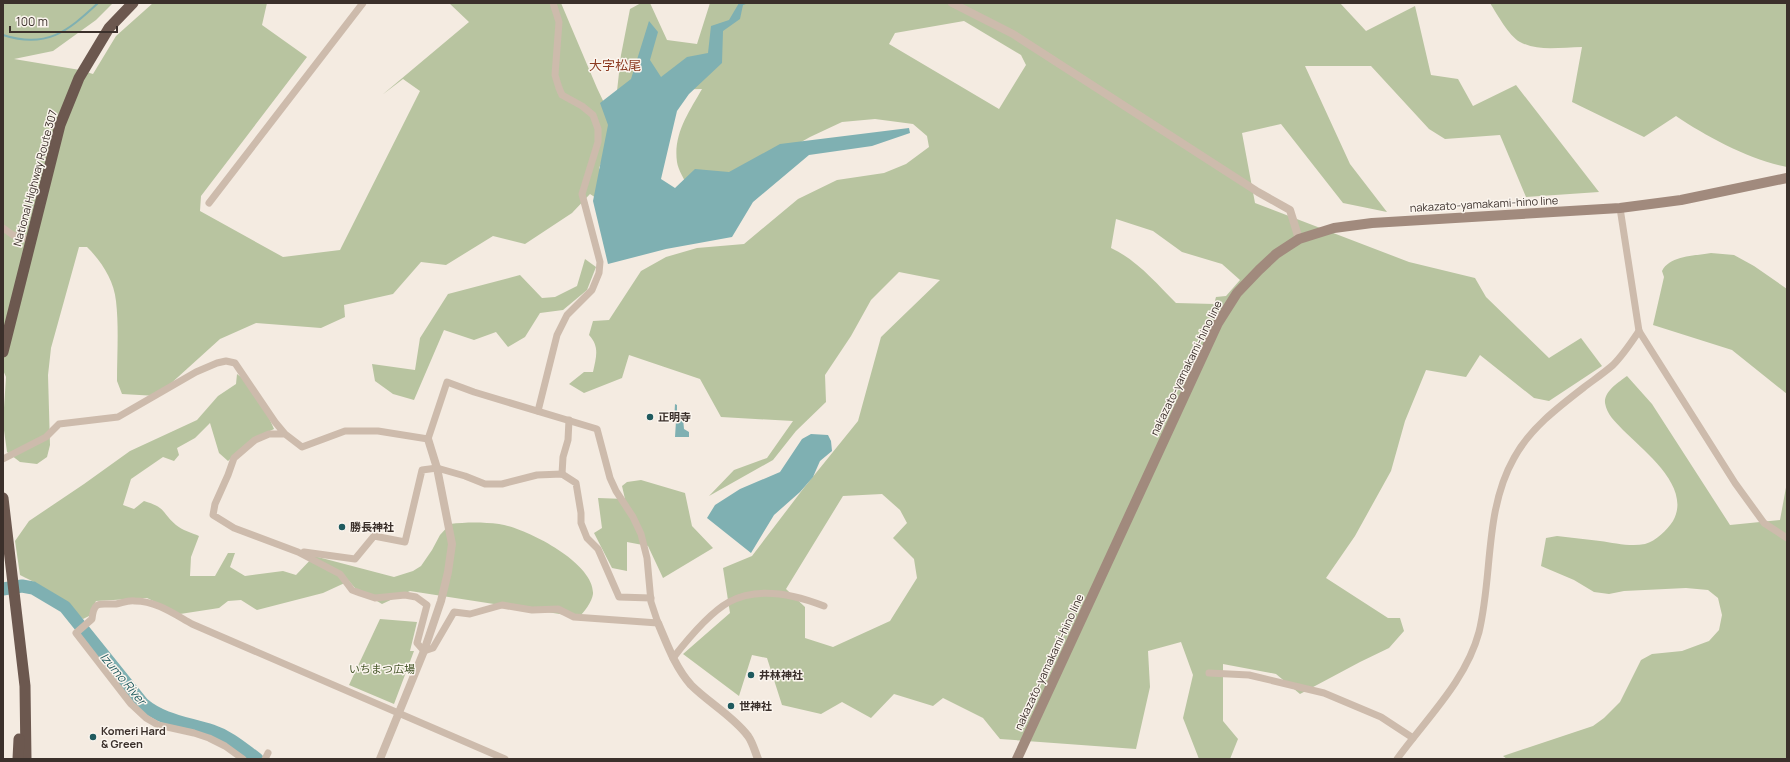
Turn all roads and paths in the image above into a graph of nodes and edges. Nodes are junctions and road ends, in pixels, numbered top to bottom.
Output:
1 (133, 3) edge
2 (363, 3) edge
3 (553, 3) edge
4 (952, 3) edge
5 (1787, 178) edge
6 (209, 203) dead end
7 (1620, 208) junction
8 (3, 228) edge
9 (1299, 239) junction
10 (32, 240) junction
11 (1639, 331) junction
12 (3, 352) edge
13 (538, 411) junction
14 (569, 420) junction
15 (285, 434) junction
16 (428, 439) junction
17 (3, 459) edge
18 (437, 468) junction
19 (562, 474) junction
20 (3, 498) edge
21 (1787, 538) edge
22 (298, 552) junction
23 (651, 598) junction
24 (824, 606) dead end
25 (658, 623) junction
26 (424, 651) junction
27 (673, 658) junction
28 (1209, 673) dead end
29 (24, 675) junction
30 (398, 713) junction
31 (1413, 738) junction
32 (18, 759) edge
33 (26, 759) edge
34 (243, 759) edge
35 (380, 759) edge
36 (505, 759) edge
37 (758, 759) edge
38 (1017, 759) edge
39 (1397, 759) edge

1 - 10 highway, National Highway Route 307
2 - 6 street
3 - 13 street
4 - 9 street
5 - 7 main road, nakazato-yamakami-hino line
7 - 9 main road, nakazato-yamakami-hino line
7 - 11 street
8 - 10 street
9 - 38 main road, nakazato-yamakami-hino line
10 - 12 highway, National Highway Route 307
11 - 21 street
11 - 31 street
13 - 14 street
13 - 16 street
14 - 19 street
14 - 23 street
15 - 16 street
15 - 17 street
15 - 22 street
16 - 18 street
18 - 19 street
18 - 22 street
18 - 26 street
19 - 23 street
20 - 29 highway
22 - 26 street
23 - 25 street
24 - 27 street
25 - 26 street
25 - 27 street
26 - 30 street
27 - 37 street
28 - 31 street
29 - 32 highway
29 - 33 highway
30 - 34 street
30 - 35 street
30 - 36 street
31 - 39 street

